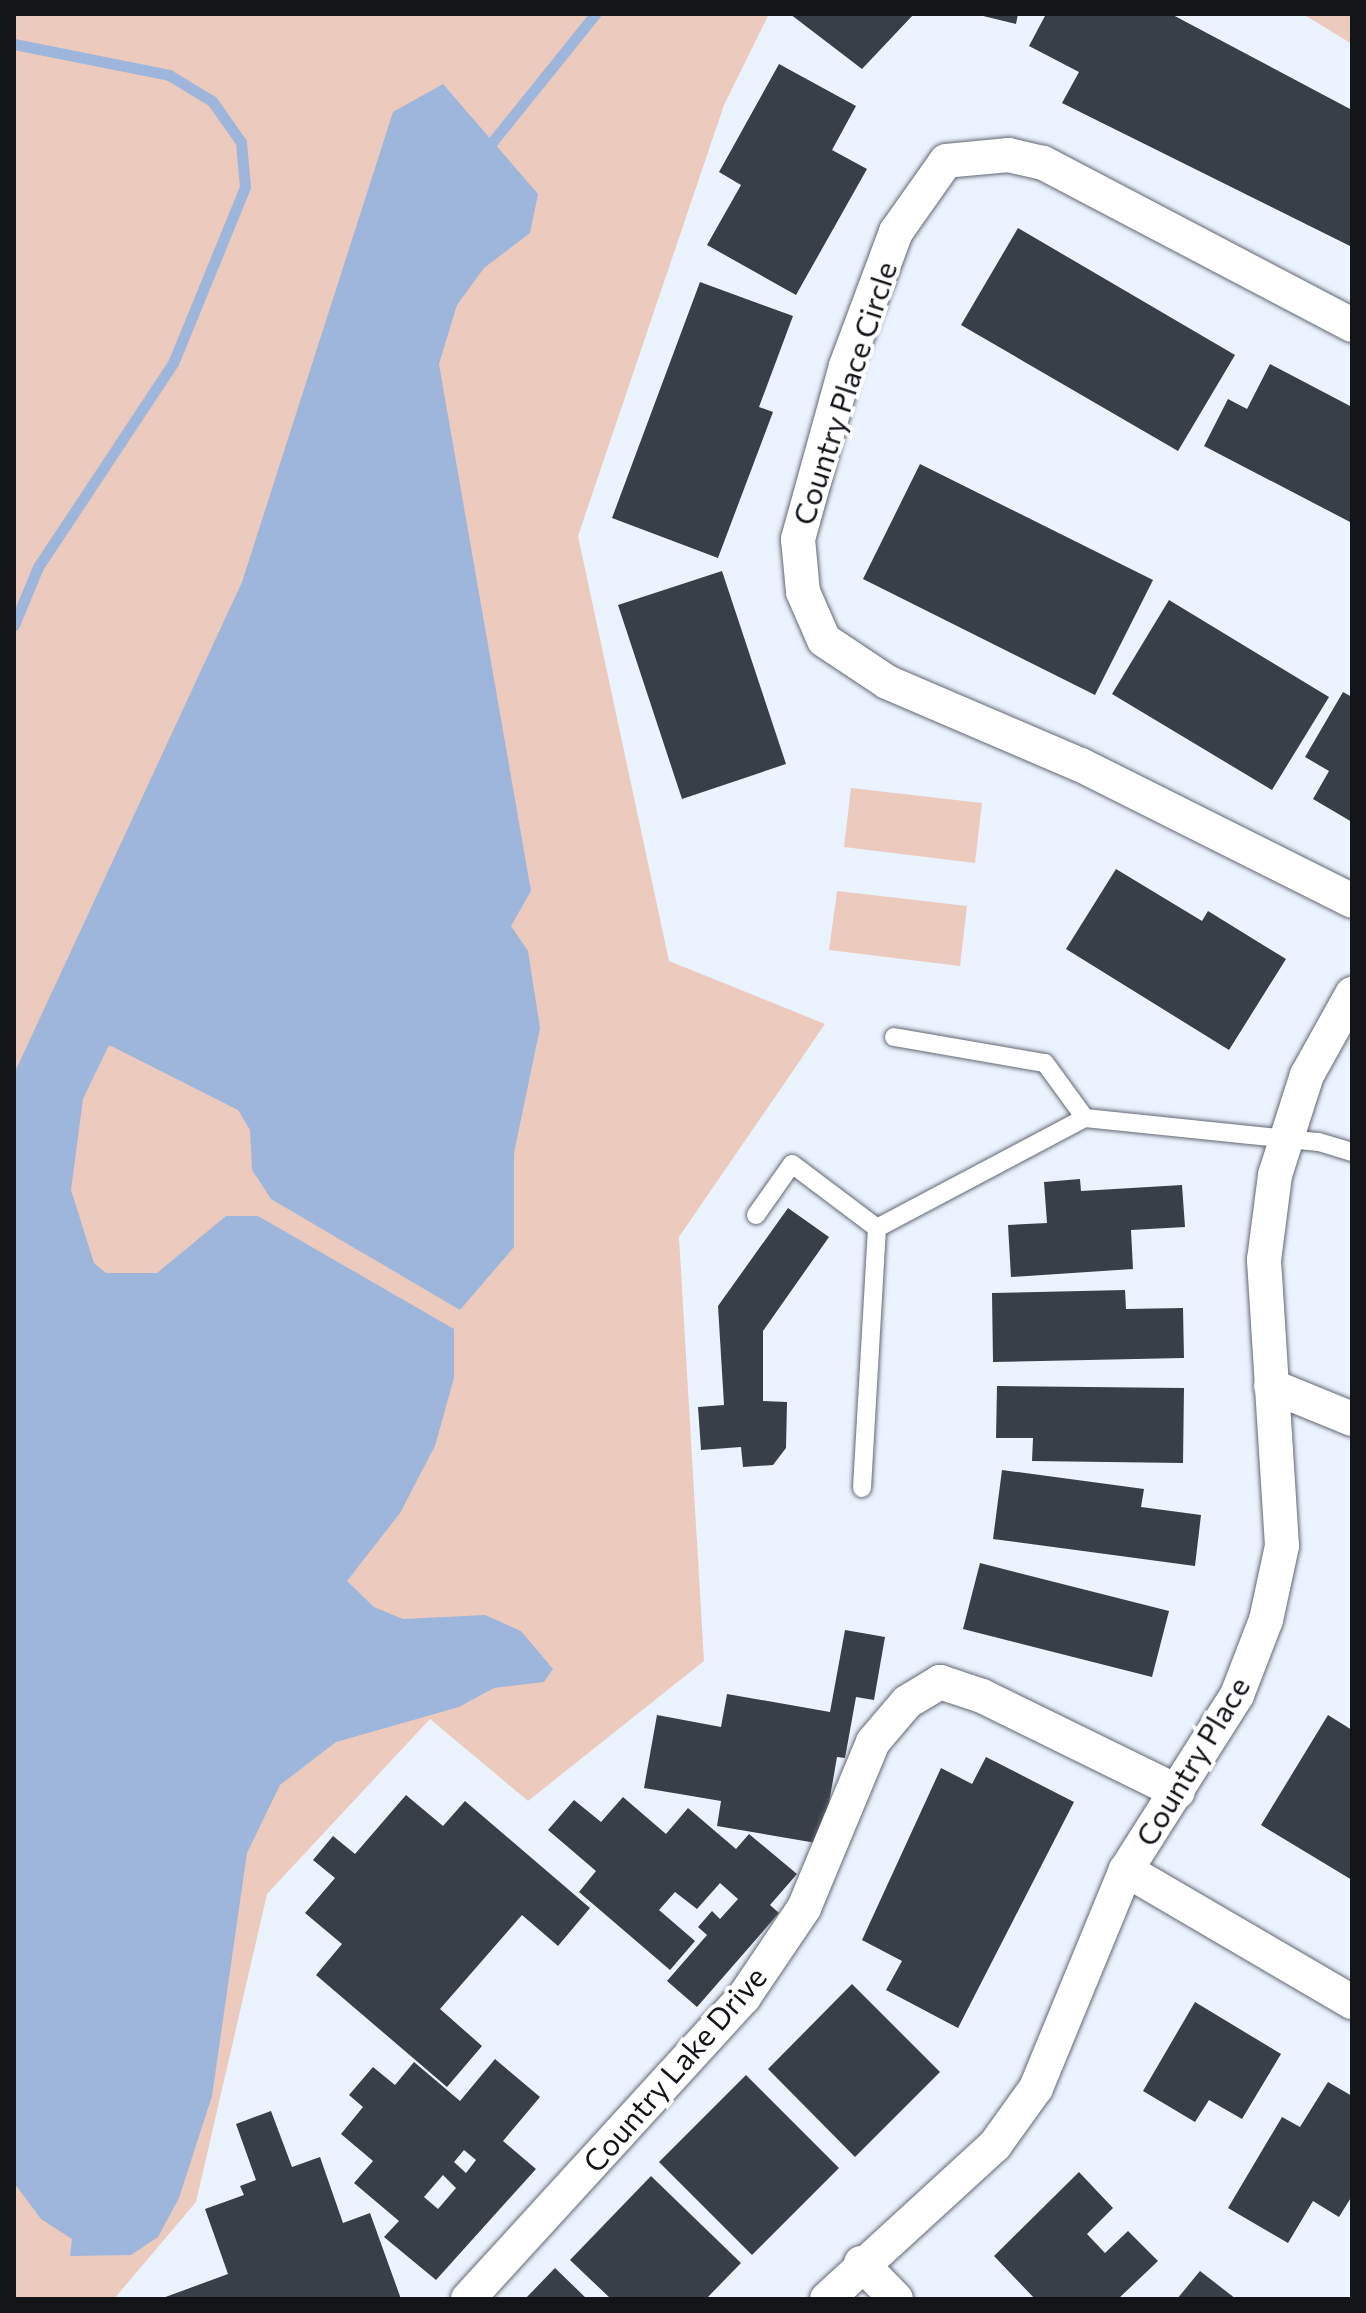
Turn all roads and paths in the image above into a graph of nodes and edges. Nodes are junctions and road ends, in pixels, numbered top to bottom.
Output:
1 (1352, 325) edge
2 (1352, 901) edge
3 (1352, 994) edge
4 (894, 1037) dead end
5 (1085, 1118) junction
6 (1283, 1141) junction
7 (1352, 1152) edge
8 (756, 1215) dead end
9 (877, 1228) junction
10 (1271, 1386) junction
11 (1352, 1419) edge
12 (862, 1488) dead end
13 (1178, 1792) junction
14 (1126, 1870) junction
15 (1352, 2002) edge
16 (861, 2263) junction
17 (468, 2299) edge
18 (827, 2299) edge
19 (896, 2299) edge

1 - 2 street, Country Place Circle
3 - 6 street, Country Place
4 - 5 lane
5 - 6 lane
5 - 9 lane
6 - 7 lane
6 - 10 street, Country Place
8 - 9 lane
9 - 12 lane
10 - 11 street
10 - 13 street, Country Place
13 - 14 street, Country Place
13 - 17 street, Country Lake Drive
14 - 15 street
14 - 16 street, Country Place
16 - 18 street, Country Place
16 - 19 street

